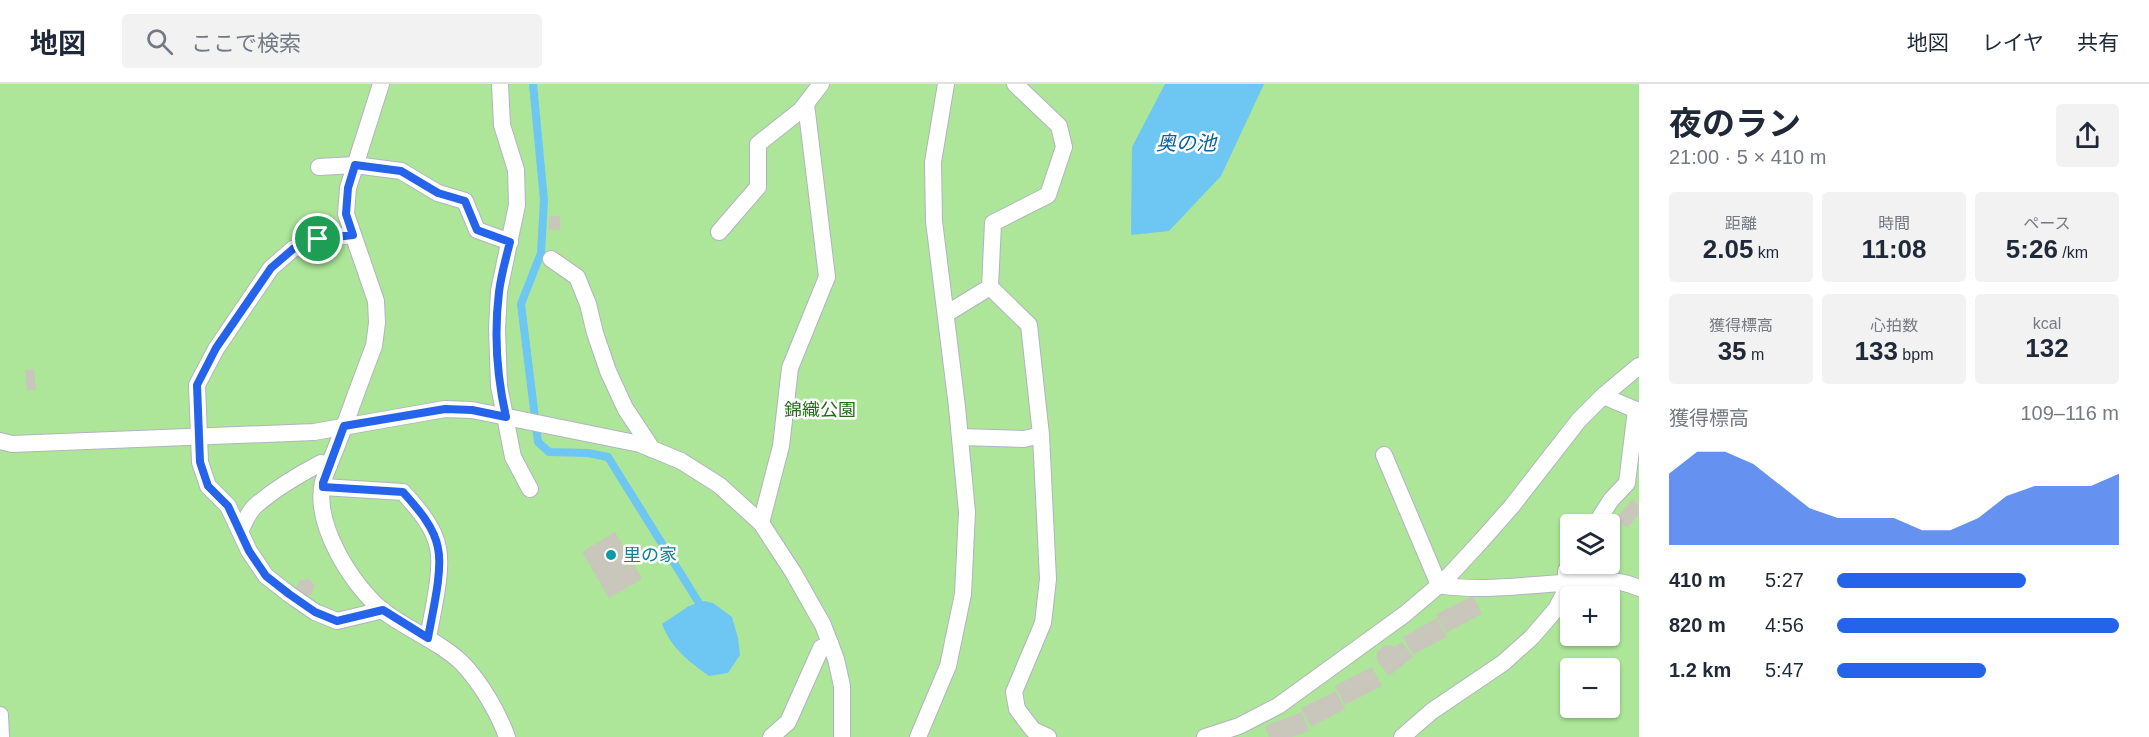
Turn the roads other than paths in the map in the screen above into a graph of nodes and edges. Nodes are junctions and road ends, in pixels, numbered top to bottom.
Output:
1 (381, 84) edge
2 (500, 84) edge
3 (821, 84) edge
4 (946, 84) edge
5 (1015, 84) edge
6 (806, 104) junction
7 (355, 165) junction
8 (319, 167) dead end
9 (719, 232) dead end
10 (353, 235) junction
11 (510, 242) junction
12 (551, 259) dead end
13 (990, 287) junction
14 (946, 314) junction
15 (1639, 366) edge
16 (1603, 396) junction
17 (506, 417) junction
18 (344, 426) junction
19 (1041, 435) junction
20 (960, 437) junction
21 (198, 438) junction
22 (0, 441) edge
23 (652, 449) junction
24 (1384, 455) dead end
25 (329, 466) junction
26 (323, 487) junction
27 (530, 489) dead end
28 (1602, 514) edge
29 (761, 523) junction
30 (240, 531) junction
31 (1566, 574) edge
32 (1566, 583) junction
33 (1439, 585) junction
34 (1639, 588) edge
35 (383, 610) junction
36 (428, 638) junction
37 (830, 643) junction
38 (0, 716) edge
39 (1, 737) edge
40 (507, 737) edge
41 (771, 737) edge
42 (842, 737) edge
43 (918, 737) edge
44 (1048, 737) edge
45 (1204, 737) edge
46 (1402, 737) edge

1 - 7 street
2 - 11 street
3 - 6 street
4 - 14 street
5 - 13 street
6 - 9 street
6 - 29 street
7 - 8 street
7 - 10 street
7 - 11 street
10 - 18 street
10 - 21 street
11 - 17 street
12 - 23 street
13 - 14 street
13 - 19 street
14 - 20 street
15 - 16 street
16 - 28 street
16 - 33 street
17 - 18 street
17 - 23 street
17 - 27 street
18 - 21 street
18 - 25 street
19 - 20 street
19 - 44 street
20 - 43 street
21 - 22 street
21 - 30 street
23 - 29 street
24 - 33 street
25 - 26 street
25 - 30 street
26 - 35 street
26 - 36 street
29 - 37 street
30 - 35 street
31 - 32 street
32 - 33 street
32 - 34 street
32 - 46 street
33 - 45 street
35 - 36 street
36 - 40 street
37 - 41 street
37 - 42 street
38 - 39 street

